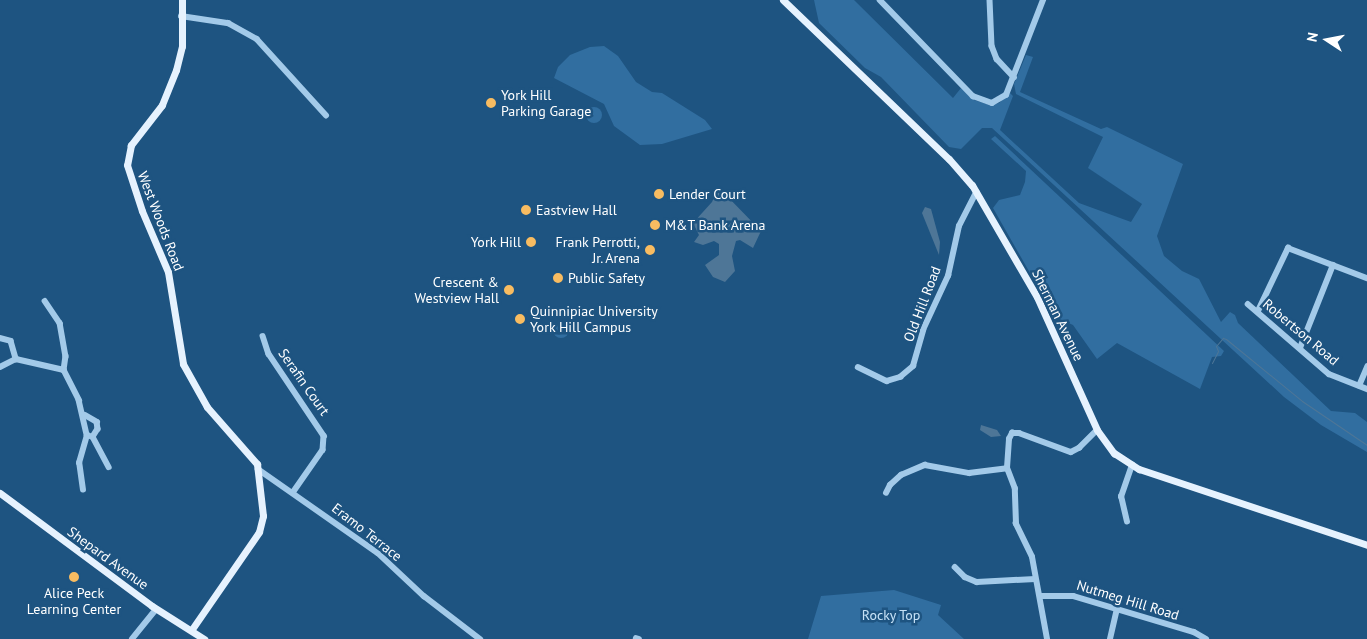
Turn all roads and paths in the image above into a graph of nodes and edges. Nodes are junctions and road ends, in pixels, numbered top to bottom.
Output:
1 (182, 0) edge
2 (783, 0) edge
3 (880, 0) edge
4 (990, 0) edge
5 (1043, 0) edge
6 (181, 16) junction
7 (1014, 77) junction
8 (326, 114) dead end
9 (976, 192) junction
10 (1333, 265) junction
11 (1367, 278) edge
12 (45, 301) dead end
13 (1248, 304) dead end
14 (1258, 311) junction
15 (263, 336) dead end
16 (0, 338) edge
17 (1300, 348) junction
18 (16, 360) junction
19 (0, 367) edge
20 (858, 367) dead end
21 (1367, 367) edge
22 (64, 370) junction
23 (1359, 386) junction
24 (1367, 390) edge
25 (85, 415) junction
26 (1097, 430) junction
27 (90, 436) junction
28 (1132, 466) junction
29 (109, 467) dead end
30 (1006, 468) junction
31 (258, 469) junction
32 (83, 490) dead end
33 (0, 493) edge
34 (293, 493) junction
35 (886, 493) dead end
36 (1127, 522) dead end
37 (1367, 545) edge
38 (955, 568) dead end
39 (1035, 579) junction
40 (1040, 596) junction
41 (156, 609) junction
42 (1117, 609) junction
43 (192, 629) junction
44 (132, 639) edge
45 (204, 639) edge
46 (480, 639) edge
47 (1047, 639) edge
48 (1110, 639) edge
49 (1206, 639) edge

1 - 6 main road, West Woods Road
2 - 9 main road, Sherman Avenue
3 - 7 street
4 - 7 street
5 - 7 street
6 - 8 street
6 - 31 main road, West Woods Road
9 - 20 street, Old Hill Road
9 - 26 main road, Sherman Avenue
10 - 11 street
10 - 14 street
10 - 17 street
12 - 22 street
13 - 14 street, Robertson Road
14 - 17 street, Robertson Road
15 - 34 street, Serafin Court
16 - 18 street
17 - 23 street, Robertson Road
18 - 19 street
18 - 22 street
21 - 23 street
22 - 25 street
23 - 24 street, Robertson Road
25 - 27 street
25 - 27 street
26 - 28 main road, Sherman Avenue
26 - 30 street
27 - 29 street
27 - 32 street
28 - 36 street
28 - 37 main road, Sherman Avenue
30 - 35 street
30 - 39 street
31 - 34 street, Eramo Terrace
31 - 43 main road, West Woods Road
33 - 41 main road, Shepard Avenue
34 - 46 street, Eramo Terrace
38 - 39 street
39 - 40 street
40 - 42 street, Nutmeg Hill Road
40 - 47 street
41 - 43 main road, Shepard Avenue
41 - 44 street
42 - 48 street
42 - 49 street, Nutmeg Hill Road
43 - 45 main road, Shepard Avenue

